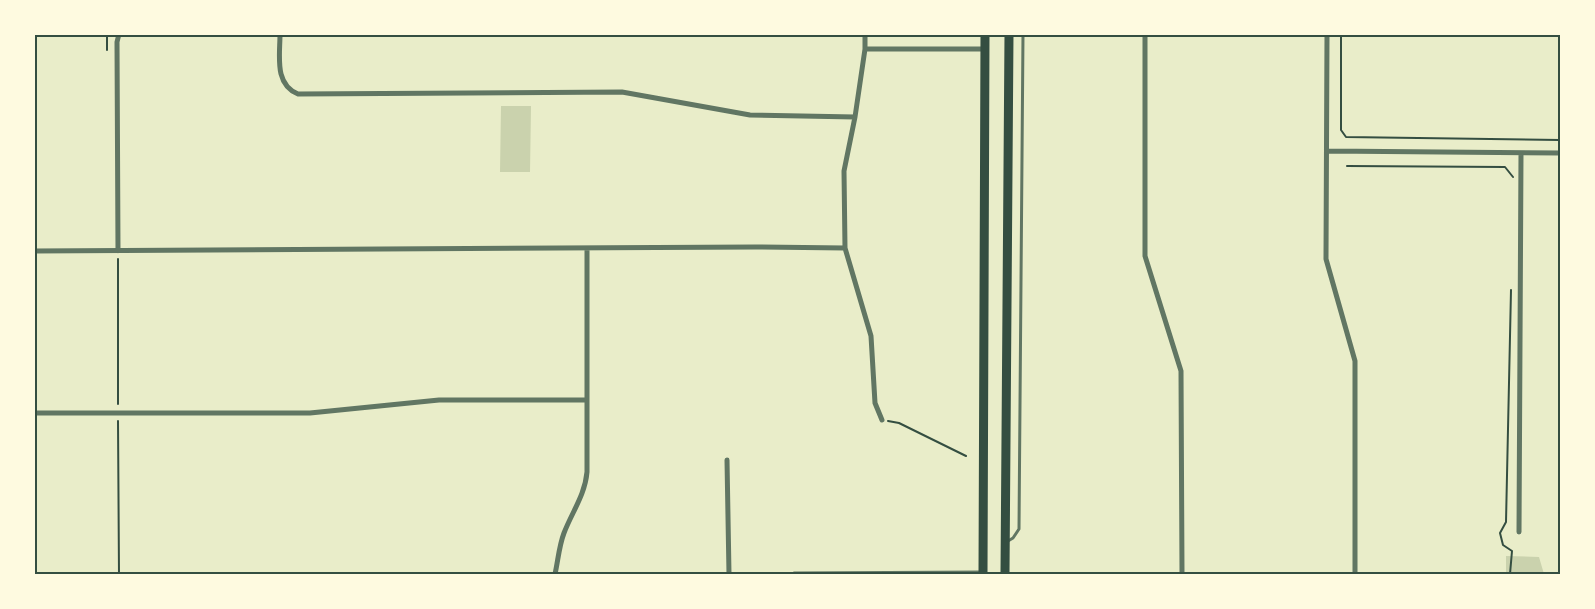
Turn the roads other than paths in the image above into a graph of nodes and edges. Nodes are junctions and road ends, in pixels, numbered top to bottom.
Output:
1 (119, 34) edge
2 (280, 34) edge
3 (865, 34) edge
4 (985, 34) edge
5 (1009, 34) edge
6 (1023, 34) edge
7 (1145, 34) edge
8 (1327, 34) edge
9 (865, 49) junction
10 (985, 50) junction
11 (855, 117) junction
12 (1328, 151) junction
13 (1521, 153) junction
14 (1560, 153) edge
15 (845, 248) junction
16 (587, 249) junction
17 (34, 251) edge
18 (118, 251) junction
19 (586, 400) junction
20 (34, 413) edge
21 (882, 420) road end
22 (727, 460) dead end
23 (1519, 532) dead end
24 (1005, 543) junction
25 (555, 574) edge
26 (729, 574) edge
27 (794, 574) edge
28 (983, 574) edge
29 (1005, 574) edge
30 (1182, 574) edge
31 (1355, 574) edge

1 - 18 street
2 - 11 street
3 - 9 street
4 - 10 highway
5 - 24 highway
6 - 24 lane
7 - 30 street
8 - 12 street
9 - 10 street
9 - 11 street
10 - 28 highway
11 - 15 street
12 - 13 street
12 - 31 street
13 - 14 street
13 - 23 street
15 - 16 street
15 - 21 street
16 - 18 street
16 - 19 street
17 - 18 street
19 - 20 street
19 - 25 street
22 - 26 street
24 - 29 highway
27 - 28 street

